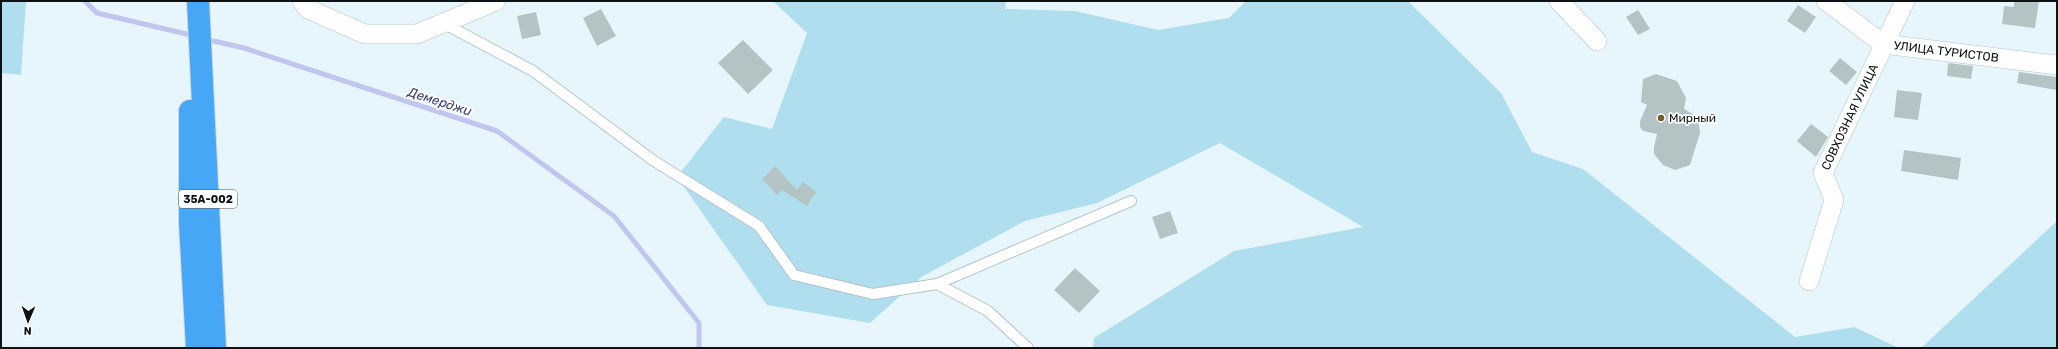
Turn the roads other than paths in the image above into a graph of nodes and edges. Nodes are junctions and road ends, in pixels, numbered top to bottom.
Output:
1 (302, 1) edge
2 (496, 1) edge
3 (1559, 1) edge
4 (1826, 1) edge
5 (1905, 1) edge
6 (482, 5) edge
7 (193, 11) edge
8 (443, 23) junction
9 (1597, 41) dead end
10 (1884, 44) junction
11 (195, 50) junction
12 (2057, 65) edge
13 (1131, 201) dead end
14 (1809, 281) dead end
15 (937, 284) junction
16 (197, 348) edge
17 (215, 348) edge
18 (1028, 348) edge

1 - 8 street
2 - 6 street
3 - 9 street
4 - 10 street, УЛИЦА ТУРИСТОВ
5 - 10 street, СОВХОЗНАЯ УЛИЦА
6 - 8 street
7 - 11 highway, 35А-002
8 - 15 lane
10 - 12 street, УЛИЦА ТУРИСТОВ
10 - 14 street, СОВХОЗНАЯ УЛИЦА
11 - 16 highway, 35А-002
11 - 17 highway, 35А-002
13 - 15 lane
15 - 18 lane

